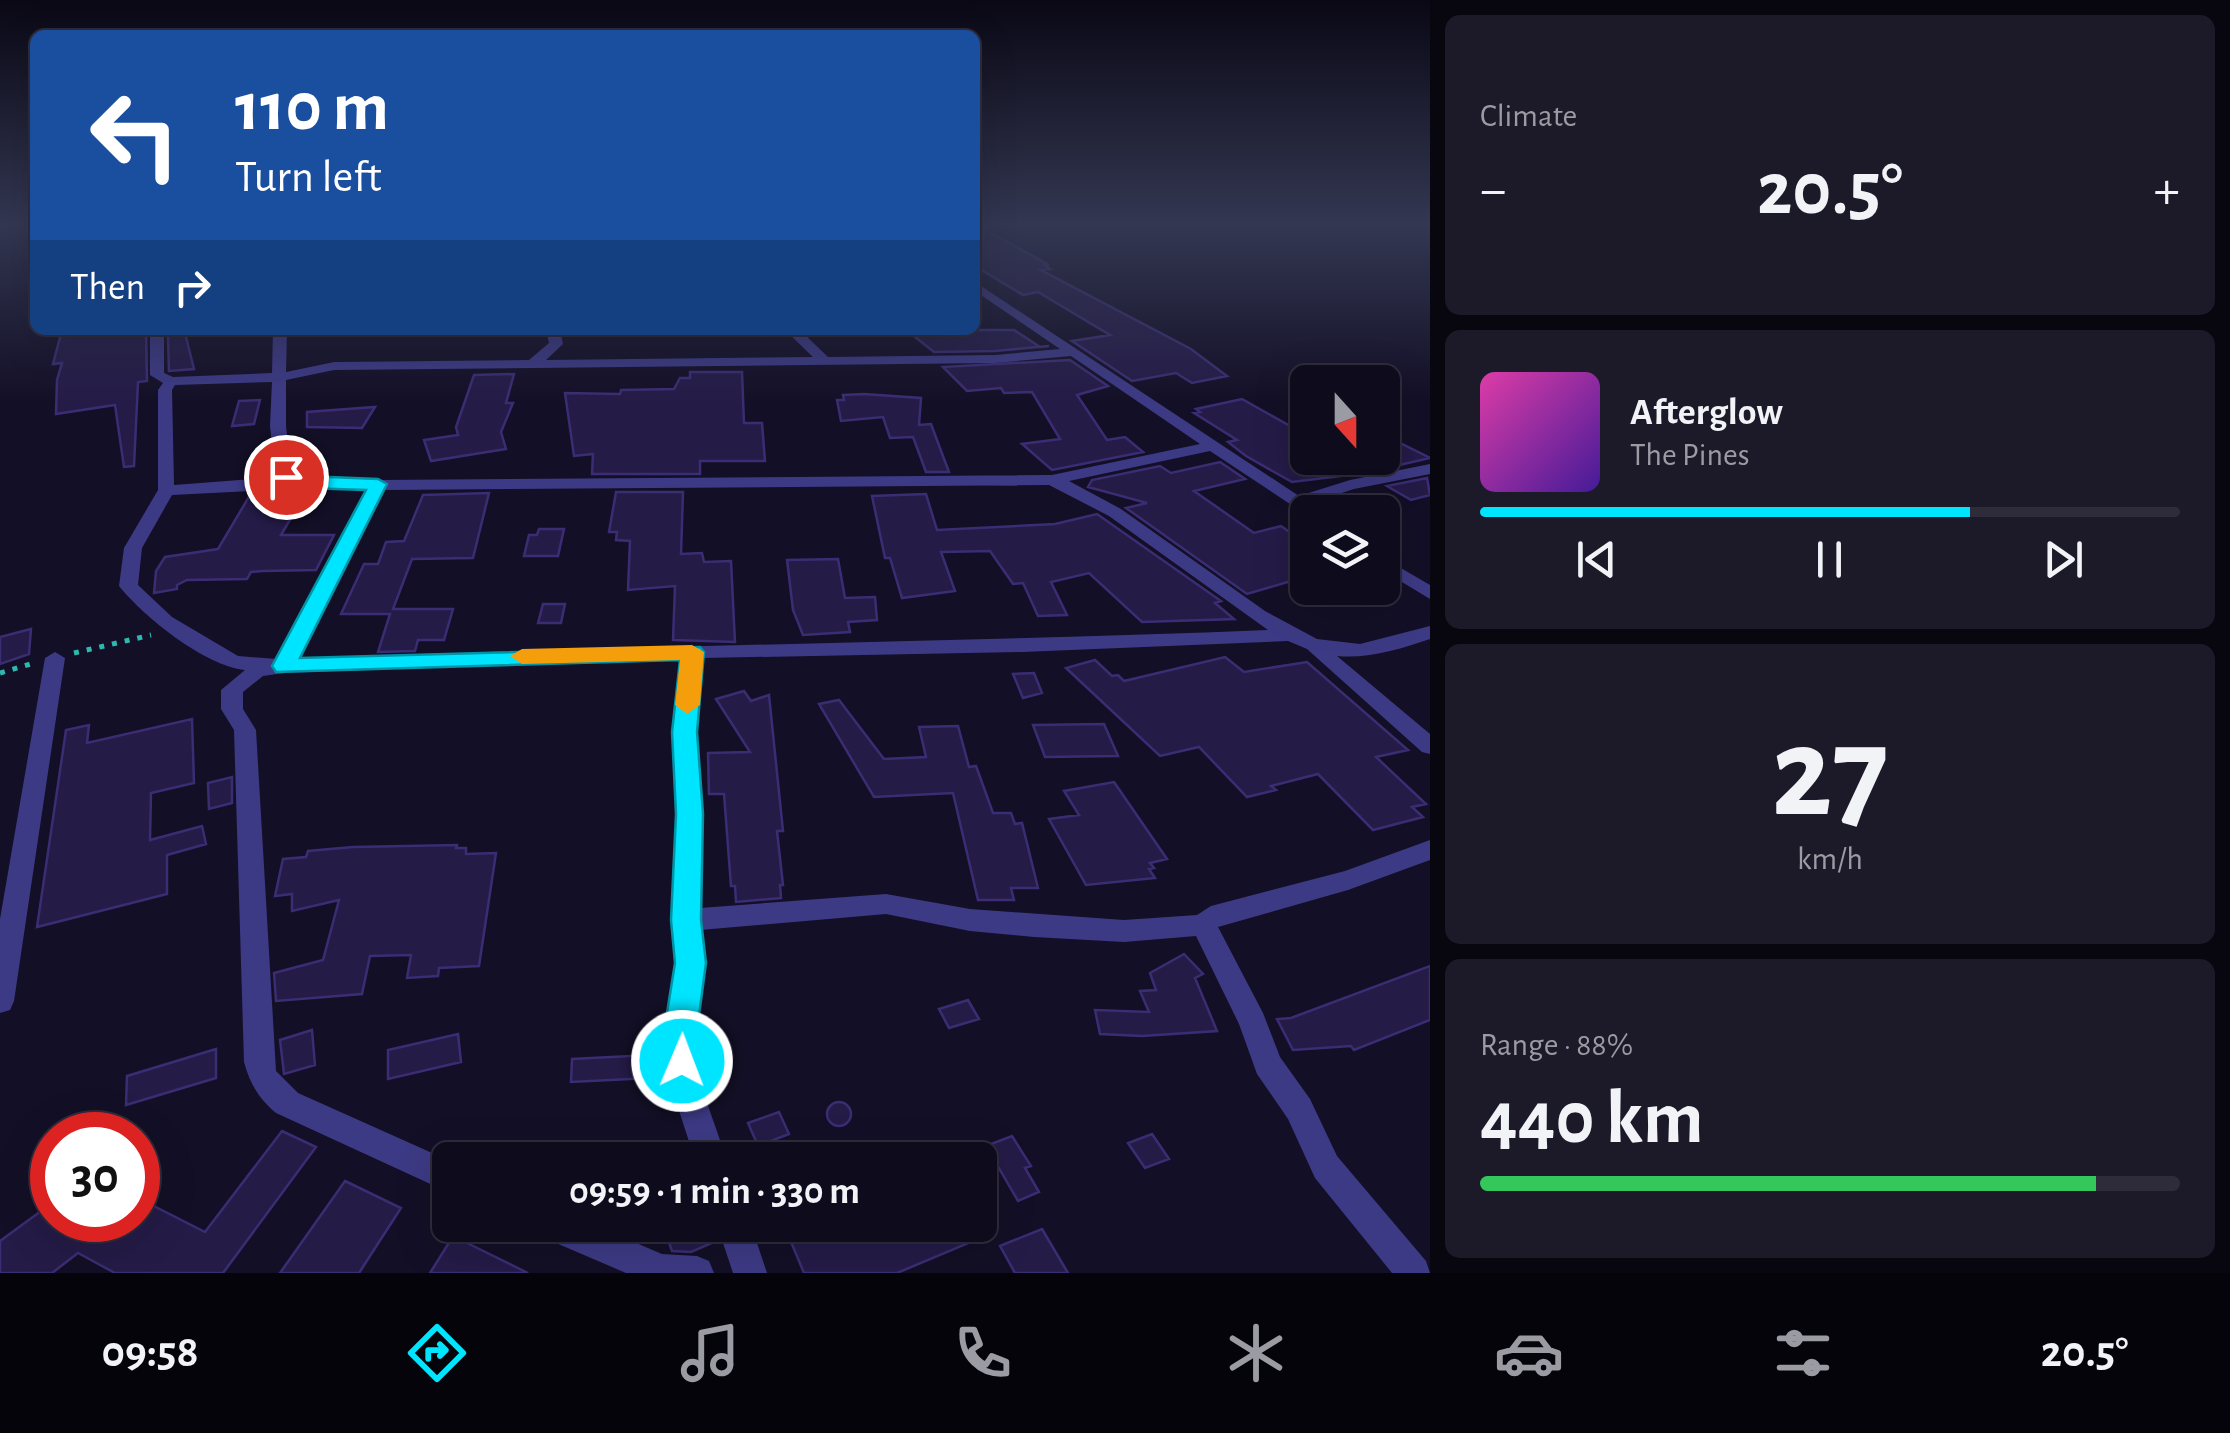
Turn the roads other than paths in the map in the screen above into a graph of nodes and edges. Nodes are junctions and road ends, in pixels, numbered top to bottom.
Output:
1 (980, 289) edge
2 (157, 335) edge
3 (280, 335) edge
4 (554, 335) edge
5 (797, 335) edge
6 (1073, 352) junction
7 (826, 361) junction
8 (534, 363) junction
9 (280, 377) junction
10 (171, 382) junction
11 (1211, 446) junction
12 (1430, 468) edge
13 (291, 480) junction
14 (1052, 480) junction
15 (378, 484) junction
16 (166, 490) junction
17 (1330, 495) edge
18 (1290, 497) edge
19 (1400, 573) edge
20 (1430, 592) edge
21 (1430, 632) edge
22 (1291, 635) junction
23 (1316, 647) junction
24 (692, 652) junction
25 (55, 658) road end
26 (284, 666) junction
27 (1430, 746) edge
28 (1430, 850) edge
29 (686, 920) junction
30 (1204, 925) junction
31 (0, 1000) edge
32 (706, 1142) edge
33 (432, 1169) edge
34 (594, 1242) edge
35 (740, 1242) edge
36 (697, 1273) edge
37 (750, 1273) edge
38 (1414, 1273) edge

1 - 6 street
2 - 10 street
3 - 9 street
4 - 8 street
5 - 7 street
6 - 7 street
6 - 11 street
7 - 8 street
8 - 9 street
9 - 10 street
9 - 13 street
10 - 16 street
11 - 14 street
11 - 18 street
12 - 17 street
13 - 15 street
13 - 16 street
14 - 15 street
14 - 22 street
15 - 26 street
16 - 26 street
19 - 20 street
21 - 23 street
22 - 23 street
22 - 24 street
23 - 27 street
24 - 26 street
24 - 29 street
25 - 31 street
26 - 33 street
28 - 30 street
29 - 30 street
29 - 32 street
30 - 38 street
34 - 36 street
35 - 37 street

